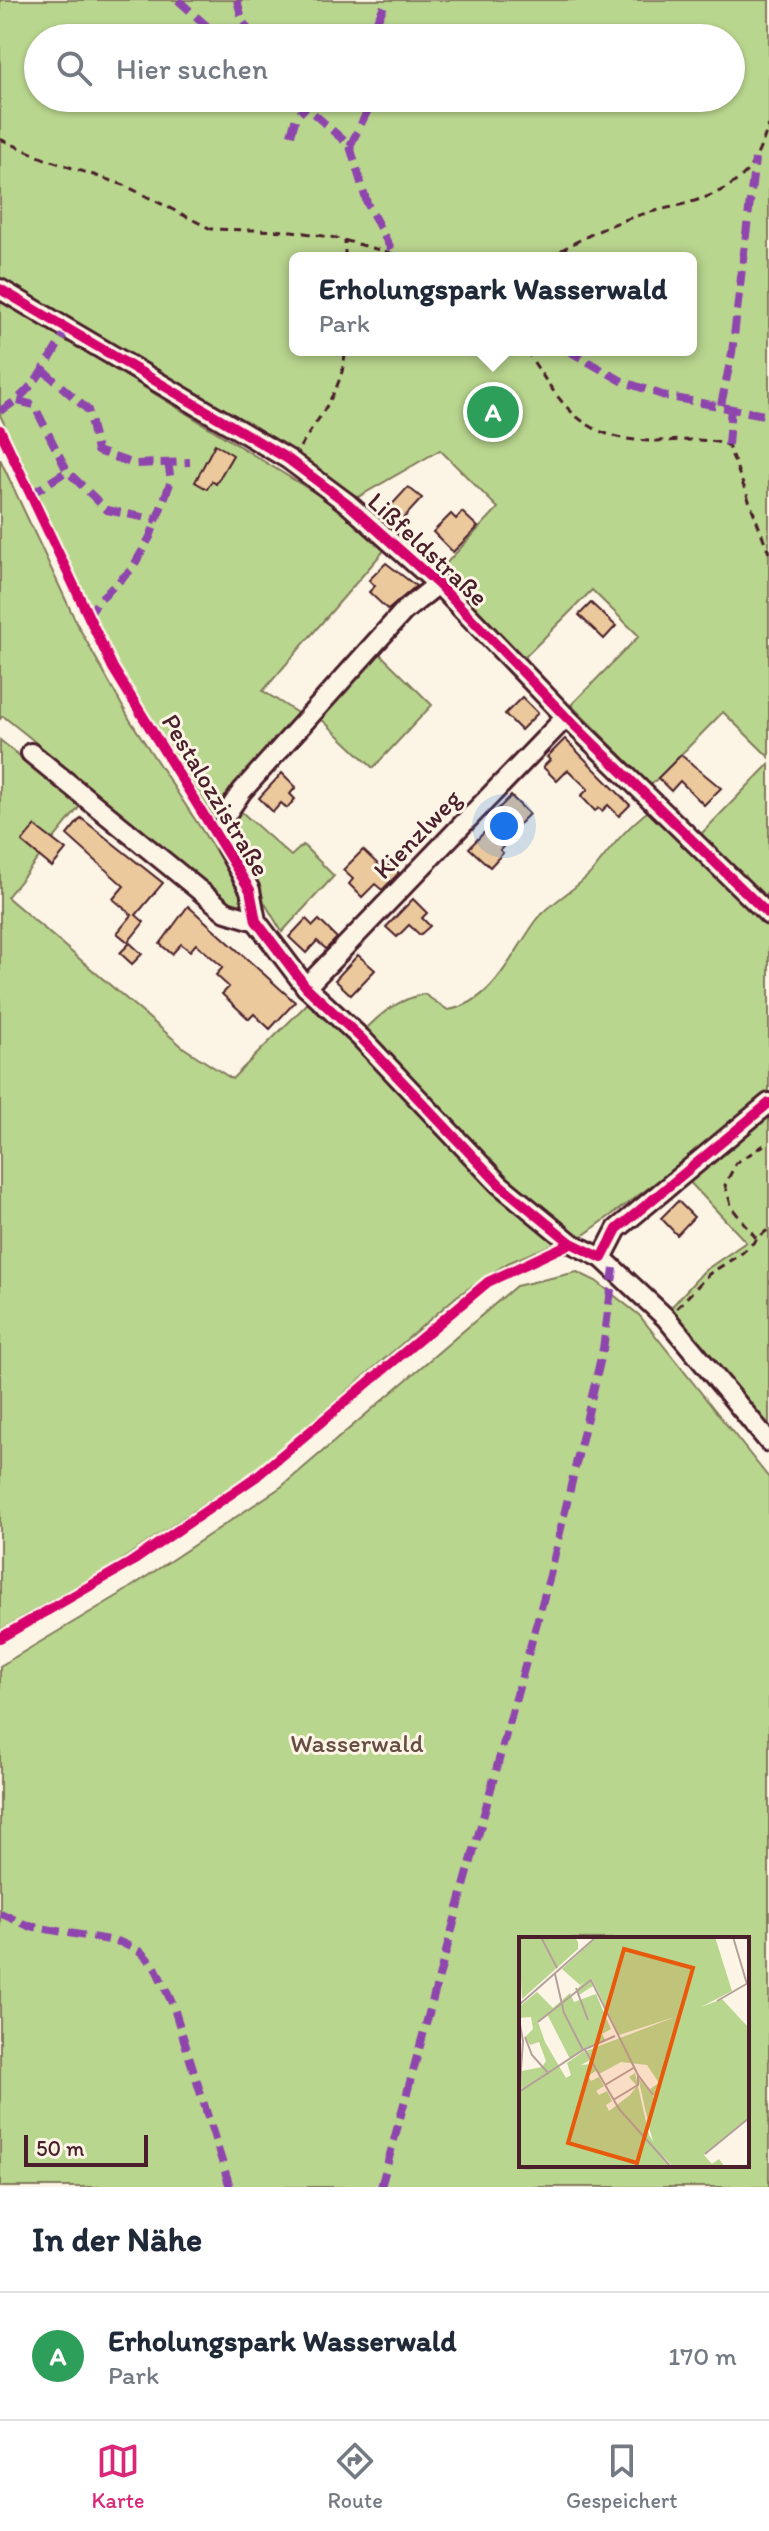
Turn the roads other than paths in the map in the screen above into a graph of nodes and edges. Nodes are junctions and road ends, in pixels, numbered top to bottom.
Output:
1 (0, 289) edge
2 (438, 584) junction
3 (566, 717) junction
4 (31, 753) dead end
5 (769, 915) edge
6 (256, 921) junction
7 (306, 987) junction
8 (769, 1103) edge
9 (602, 1258) junction
10 (769, 1442) edge

1 - 2 street, Lißfeldstraße
2 - 3 street, Lißfeldstraße
2 - 6 street, Pestalozzistraße
3 - 5 street, Lißfeldstraße
3 - 7 street, Kienzlweg
4 - 6 street, Pestalozzistraße
6 - 7 street, Pestalozzistraße
7 - 9 street, Pestalozzistraße
8 - 9 street
9 - 10 street, Pestalozzistraße

